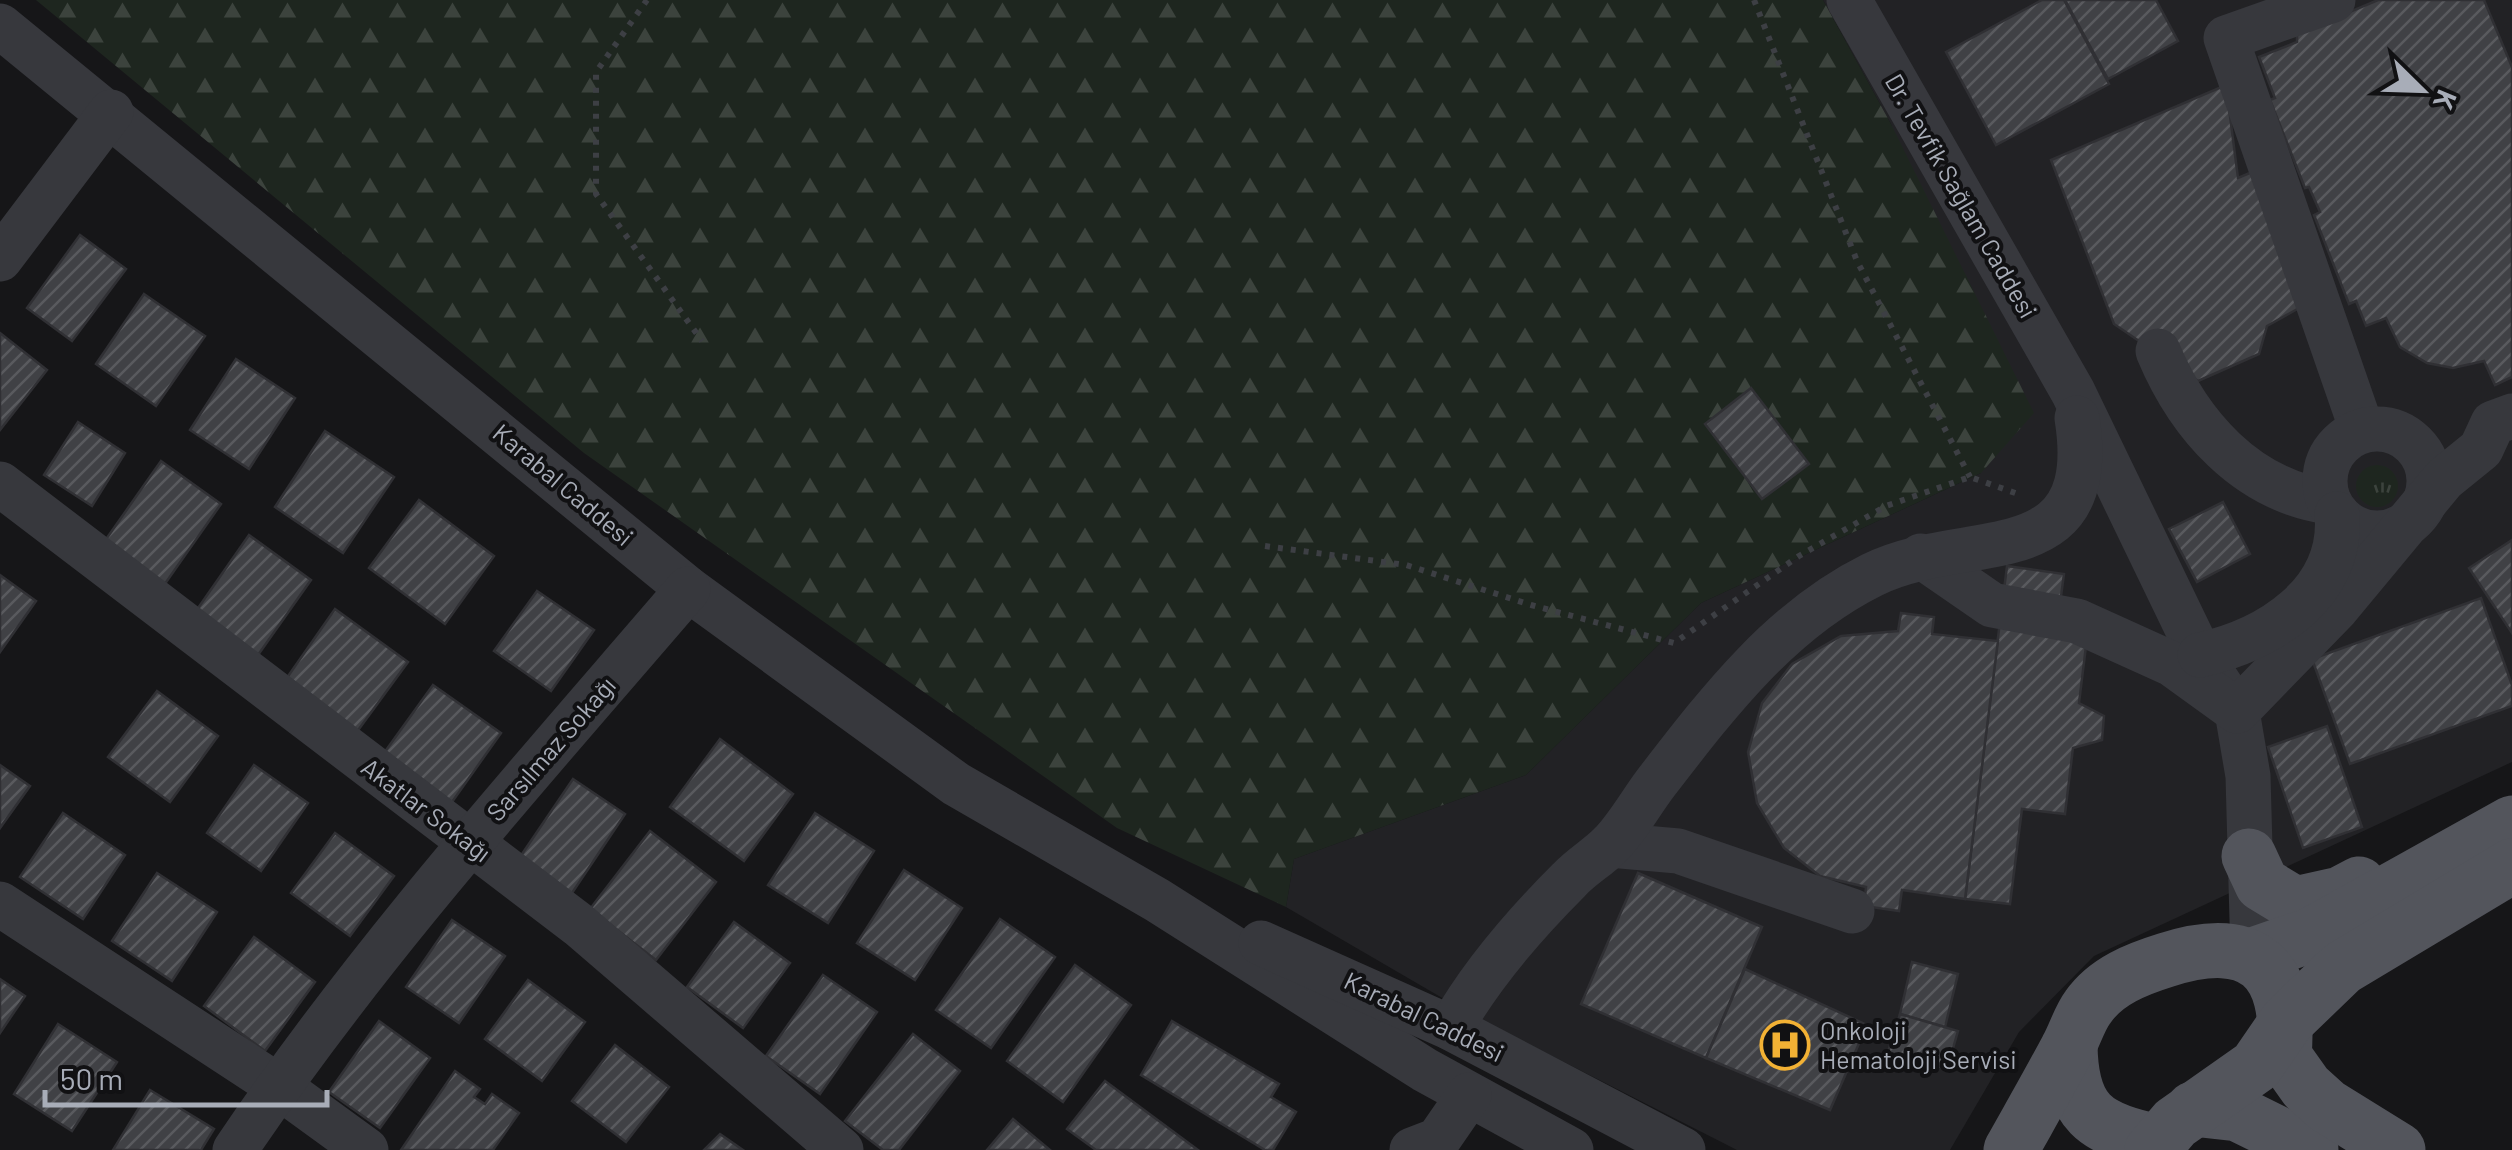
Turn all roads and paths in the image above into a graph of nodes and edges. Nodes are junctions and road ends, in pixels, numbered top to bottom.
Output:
1 (647, 0) edge
2 (1754, 0) edge
3 (1849, 0) edge
4 (2333, 0) edge
5 (0, 26) edge
6 (110, 112) junction
7 (0, 259) edge
8 (702, 340) dead end
9 (2158, 351) dead end
10 (2073, 392) junction
11 (2512, 416) edge
12 (2362, 430) junction
13 (2496, 446) edge
14 (0, 484) edge
15 (2333, 508) junction
16 (2060, 516) junction
17 (2415, 517) junction
18 (2142, 536) junction
19 (1265, 546) dead end
20 (1920, 556) junction
21 (688, 589) junction
22 (2200, 655) junction
23 (2237, 711) junction
24 (2504, 843) edge
25 (469, 844) junction
26 (1610, 845) junction
27 (2249, 856) junction
28 (1157, 900) junction
29 (0, 904) edge
30 (1852, 911) dead end
31 (2253, 954) junction
32 (2287, 1021) junction
33 (1464, 1034) junction
34 (2070, 1045) junction
35 (278, 1086) junction
36 (1461, 1090) junction
37 (2168, 1134) edge
38 (235, 1150) edge
39 (366, 1150) edge
40 (841, 1150) edge
41 (1412, 1150) edge
42 (1571, 1150) edge
43 (1682, 1150) edge
44 (2011, 1150) edge
45 (2311, 1150) edge
46 (2398, 1150) edge

1 - 8 path
2 - 19 path
3 - 10 street, Dr. Tevfik Sağlam Caddesi
4 - 12 street
5 - 6 street, Karabal Caddesi
6 - 7 street
6 - 21 street, Karabal Caddesi
9 - 15 street
10 - 16 street, Dr. Tevfik Sağlam Caddesi
10 - 18 street, Dr. Tevfik Sağlam Caddesi
11 - 13 street
12 - 15 street
12 - 17 street
13 - 17 street
14 - 25 street, Akatlar Sokağı
15 - 17 street
15 - 22 street
16 - 18 street
16 - 20 street
17 - 23 street
18 - 22 street, Dr. Tevfik Sağlam Caddesi
20 - 23 street
20 - 26 street
21 - 25 street, Sarsılmaz Sokağı
21 - 28 street, Karabal Caddesi
22 - 23 street, Dr. Tevfik Sağlam Caddesi
23 - 27 street, Dr. Tevfik Sağlam Caddesi
24 - 27 main road
24 - 31 main road
24 - 32 main road
25 - 35 street, Sarsılmaz Sokağı
25 - 40 street, Akatlar Sokağı
26 - 30 street
26 - 33 street
27 - 31 street, Dr. Tevfik Sağlam Caddesi
28 - 33 street, Karabal Caddesi
28 - 36 street, Karabal Caddesi
29 - 35 street
31 - 32 main road
31 - 34 main road
32 - 37 main road
32 - 46 main road
33 - 36 street
33 - 43 street, Karabal Caddesi
34 - 37 main road
34 - 44 main road
35 - 38 street, Sarsılmaz Sokağı
35 - 39 street
36 - 41 street
36 - 42 street, Karabal Caddesi
37 - 45 main road

